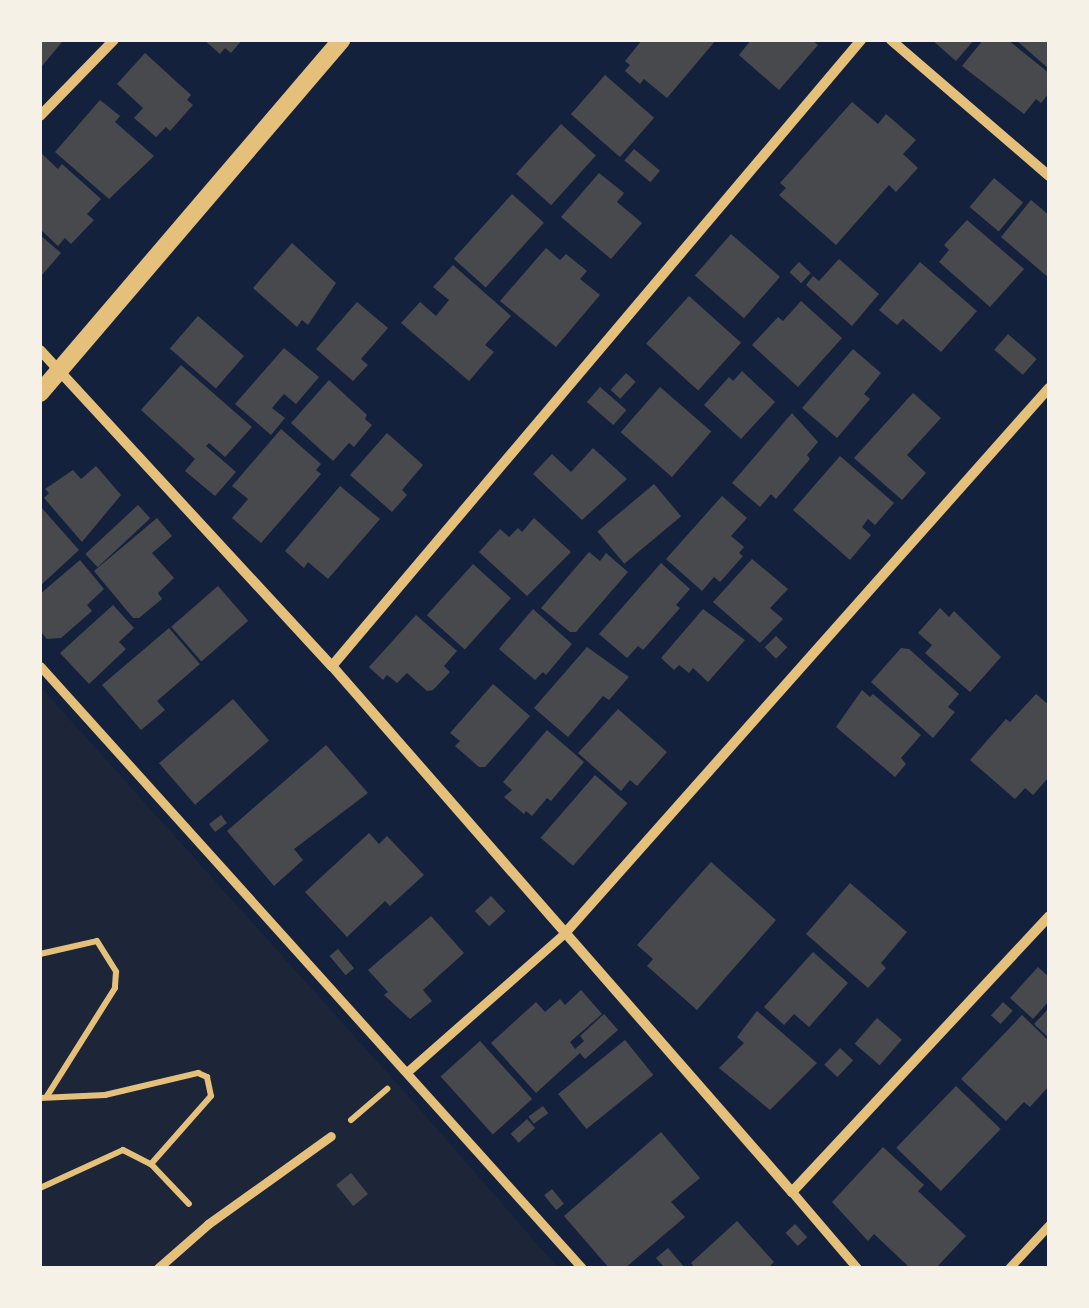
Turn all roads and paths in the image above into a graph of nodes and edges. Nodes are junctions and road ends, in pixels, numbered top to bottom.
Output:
1 (114, 40) edge
2 (341, 40) edge
3 (861, 40) edge
4 (890, 40) edge
5 (40, 116) edge
6 (1049, 176) edge
7 (40, 350) edge
8 (60, 368) junction
9 (1049, 388) edge
10 (40, 393) edge
11 (40, 666) edge
12 (332, 666) junction
13 (1049, 916) edge
14 (567, 931) junction
15 (40, 954) edge
16 (406, 1072) junction
17 (43, 1097) edge
18 (332, 1136) joint
19 (151, 1164) junction
20 (40, 1188) edge
21 (792, 1192) junction
22 (208, 1224) junction
23 (1049, 1225) edge
24 (158, 1268) edge
25 (582, 1268) edge
26 (858, 1268) edge
27 (1009, 1268) edge

1 - 5 street
2 - 8 street
3 - 12 street
4 - 6 street
7 - 8 street
8 - 10 street
8 - 12 street
9 - 14 street
11 - 16 street
12 - 14 street
13 - 21 street
14 - 16 street
14 - 21 street
15 - 17 path
16 - 18 path
16 - 25 street
17 - 19 path
18 - 22 street
19 - 20 path
19 - 22 path
21 - 26 street
22 - 24 street
23 - 27 street

